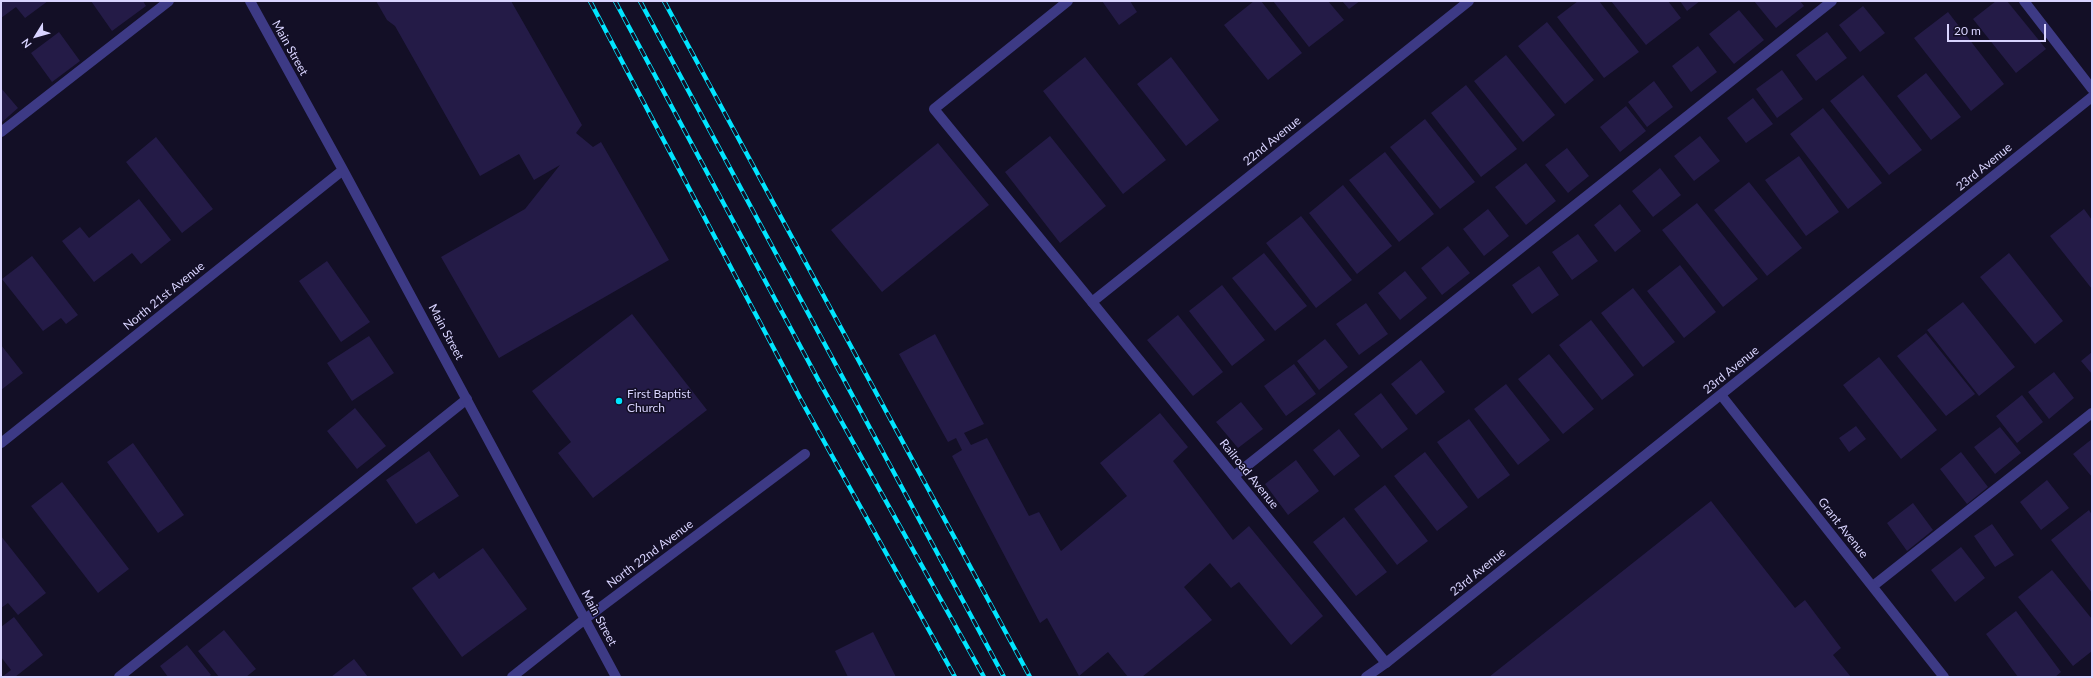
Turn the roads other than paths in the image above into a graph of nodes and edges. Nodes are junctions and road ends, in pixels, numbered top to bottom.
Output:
1 (168, 1) edge
2 (250, 1) edge
3 (1068, 1) edge
4 (1469, 1) edge
5 (1832, 1) edge
6 (2024, 1) edge
7 (2092, 89) edge
8 (2092, 97) edge
9 (1, 132) edge
10 (343, 170) junction
11 (1092, 302) junction
12 (1721, 395) junction
13 (467, 399) junction
14 (2092, 413) edge
15 (1, 443) edge
16 (805, 454) dead end
17 (1234, 476) junction
18 (1873, 586) junction
19 (585, 619) junction
20 (1386, 663) junction
21 (118, 677) edge
22 (512, 677) edge
23 (616, 677) edge
24 (1366, 677) edge
25 (1944, 677) edge

1 - 9 street
2 - 10 street, Main Street
3 - 11 street, Railroad Avenue
4 - 11 street, 22nd Avenue
5 - 17 street
6 - 7 street
8 - 12 street, 23rd Avenue
10 - 13 street, Main Street
10 - 15 street, North 21st Avenue
11 - 17 street, Railroad Avenue
12 - 18 street, Grant Avenue
12 - 20 street, 23rd Avenue
13 - 19 street, Main Street
13 - 21 street
14 - 18 street
16 - 19 street, North 22nd Avenue
17 - 20 street, Railroad Avenue
18 - 25 street, Grant Avenue
19 - 22 street, North 22nd Avenue
19 - 23 street, Main Street
20 - 24 street, 23rd Avenue

